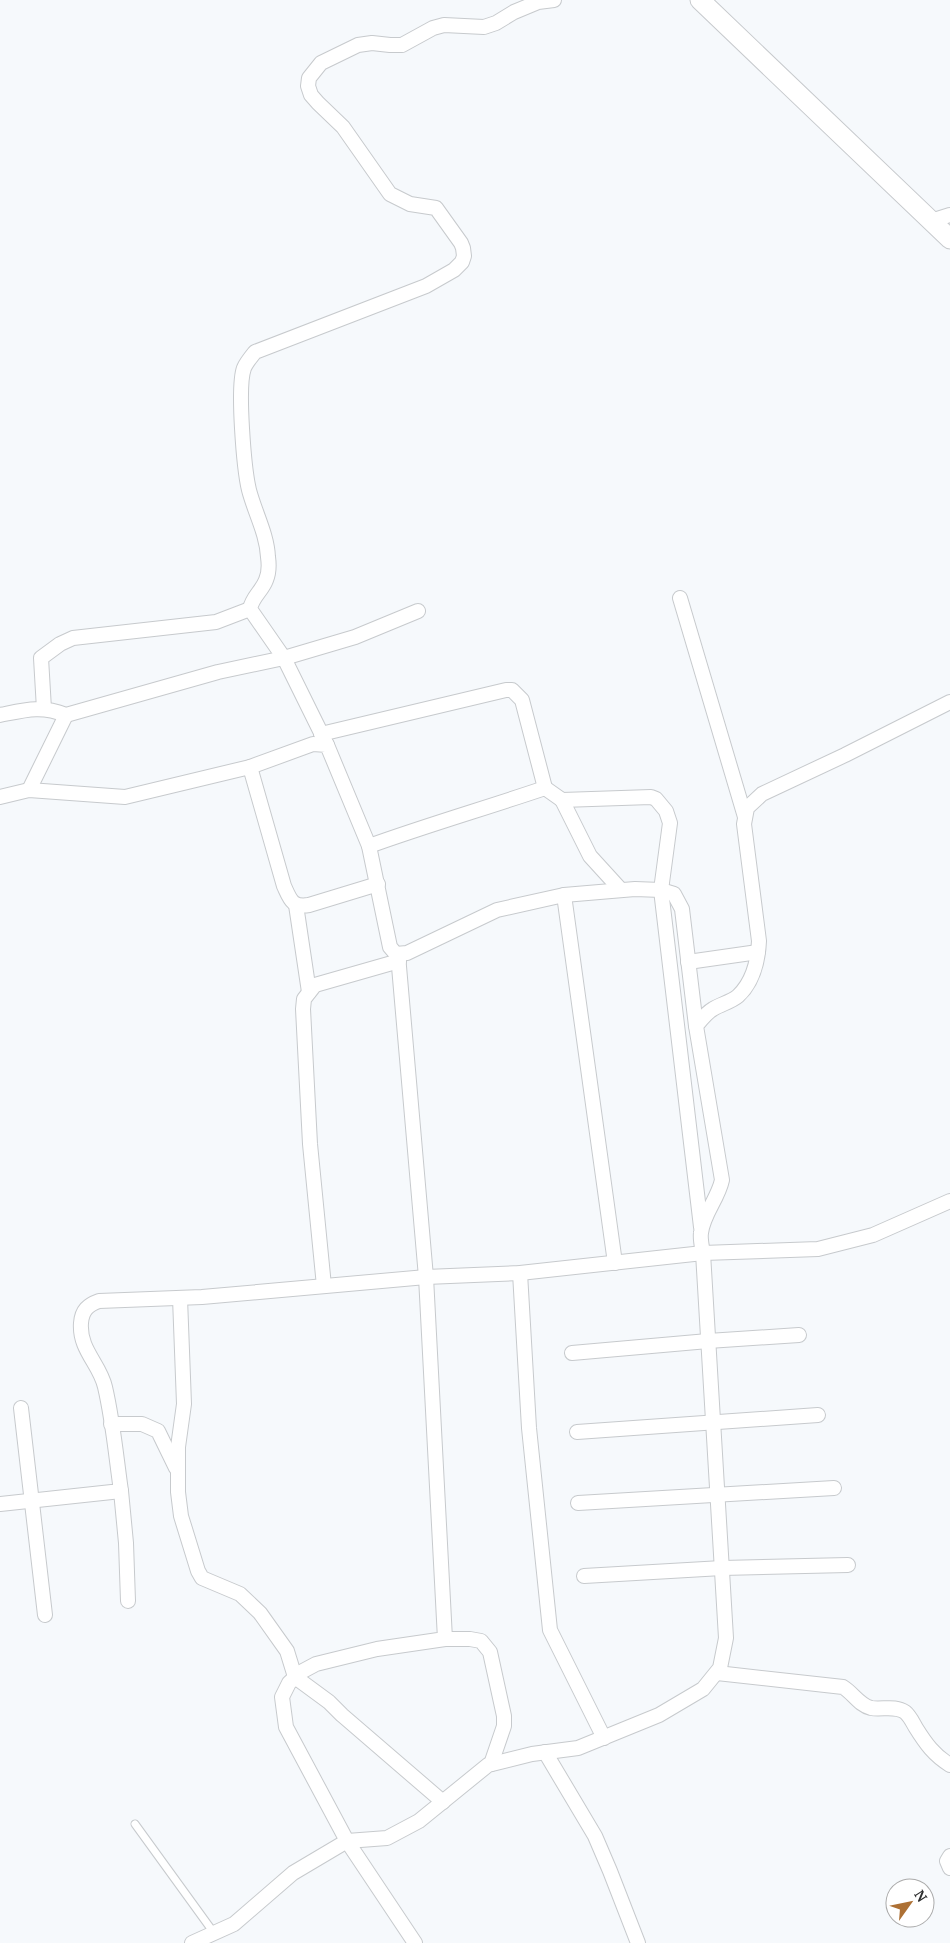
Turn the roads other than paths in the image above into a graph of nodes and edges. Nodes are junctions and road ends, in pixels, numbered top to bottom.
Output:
1 (554, 0) edge
2 (700, 0) edge
3 (950, 215) edge
4 (931, 221) junction
5 (950, 238) edge
6 (680, 598) dead end
7 (250, 610) junction
8 (418, 611) dead end
9 (284, 658) junction
10 (950, 702) edge
11 (44, 708) junction
12 (0, 715) edge
13 (66, 716) junction
14 (324, 740) junction
15 (250, 768) junction
16 (545, 788) junction
17 (29, 790) junction
18 (0, 797) edge
19 (562, 800) junction
20 (745, 817) junction
21 (369, 846) junction
22 (378, 884) junction
23 (621, 890) junction
24 (661, 890) junction
25 (564, 895) junction
26 (296, 905) junction
27 (758, 952) junction
28 (398, 958) junction
29 (688, 962) junction
30 (309, 992) junction
31 (696, 1026) junction
32 (950, 1200) edge
33 (702, 1229) junction
34 (703, 1253) junction
35 (615, 1263) junction
36 (520, 1273) junction
37 (426, 1277) junction
38 (324, 1286) junction
39 (180, 1298) junction
40 (799, 1335) dead end
41 (708, 1341) junction
42 (572, 1353) dead end
43 (21, 1408) dead end
44 (818, 1415) dead end
45 (713, 1422) junction
46 (111, 1424) junction
47 (577, 1432) dead end
48 (179, 1474) junction
49 (834, 1488) dead end
50 (121, 1490) junction
51 (717, 1494) junction
52 (32, 1500) junction
53 (578, 1503) dead end
54 (0, 1504) edge
55 (848, 1565) dead end
56 (722, 1568) junction
57 (584, 1576) dead end
58 (128, 1601) dead end
59 (45, 1615) dead end
60 (445, 1639) junction
61 (717, 1672) junction
62 (296, 1677) junction
63 (604, 1738) junction
64 (545, 1752) junction
65 (491, 1764) junction
66 (950, 1765) edge
67 (443, 1802) junction
68 (135, 1824) dead end
69 (347, 1841) junction
70 (950, 1856) edge
71 (950, 1868) edge
72 (214, 1933) junction
73 (192, 1943) edge
74 (415, 1943) edge
75 (638, 1943) edge

1 - 7 street
2 - 4 main road
3 - 4 street
4 - 5 main road
6 - 20 street
7 - 9 street
7 - 11 street
8 - 9 street
9 - 13 street
9 - 14 street
10 - 20 street
11 - 12 street
11 - 13 street
13 - 17 street
14 - 15 street
14 - 16 street
14 - 21 street
15 - 17 street
15 - 26 street
16 - 19 street
16 - 21 street
17 - 18 street
19 - 23 street
19 - 24 street
20 - 27 street
21 - 22 street
22 - 26 street
22 - 28 street
23 - 24 street
23 - 25 street
24 - 29 street
24 - 33 street
25 - 28 street
25 - 35 street
26 - 30 street
27 - 29 street
27 - 31 street
28 - 30 street
28 - 37 street
29 - 31 street
30 - 38 street
31 - 33 street
32 - 34 street
33 - 34 street
34 - 35 street
34 - 41 street
35 - 36 street
36 - 37 street
36 - 63 street
37 - 38 street
37 - 60 street
38 - 39 street
39 - 46 street
39 - 48 street
40 - 41 street
41 - 42 street
41 - 45 street
43 - 52 street
44 - 45 street
45 - 47 street
45 - 51 street
46 - 48 street
46 - 50 street
48 - 62 street
49 - 51 street
50 - 52 street
50 - 58 street
51 - 53 street
51 - 56 street
52 - 54 street
52 - 59 street
55 - 56 street
56 - 57 street
56 - 61 street
60 - 62 street
60 - 65 street
61 - 63 street
61 - 66 street
62 - 67 street
62 - 69 street
63 - 64 street
64 - 65 street
64 - 75 street
65 - 67 street
67 - 69 street
68 - 72 lane
69 - 72 street
69 - 74 street
70 - 71 street
72 - 73 street

